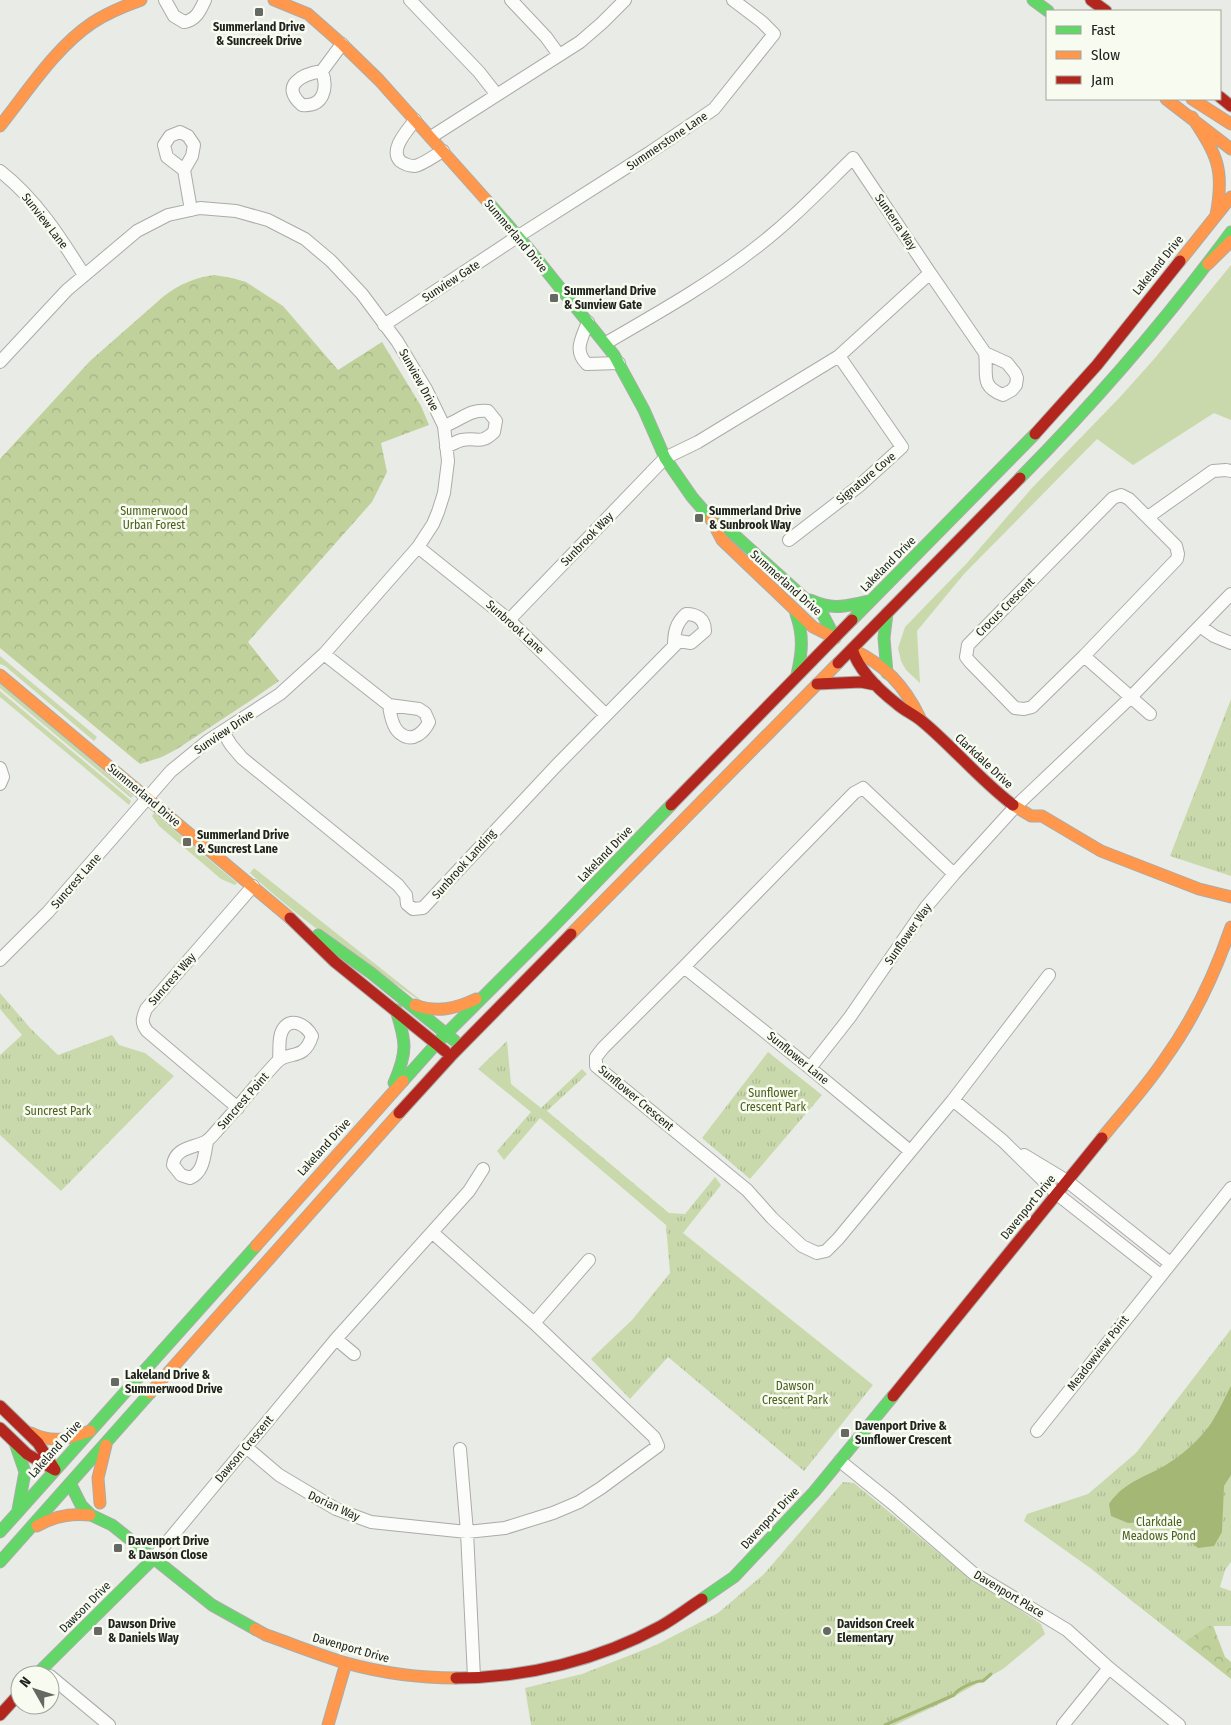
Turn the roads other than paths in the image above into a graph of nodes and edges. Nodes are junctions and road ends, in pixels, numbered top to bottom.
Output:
1 (141, 0) edge
2 (165, 0) edge
3 (204, 0) edge
4 (274, 0) edge
5 (410, 0) edge
6 (511, 0) edge
7 (625, 0) edge
8 (733, 0) edge
9 (1033, 0) edge
10 (1091, 0) edge
11 (1047, 10) edge
12 (1105, 10) edge
13 (342, 44) junction
14 (559, 55) junction
15 (322, 71) dead end
16 (497, 94) junction
17 (1221, 98) edge
18 (1167, 100) edge
19 (1194, 100) edge
20 (1231, 106) edge
21 (1192, 117) junction
22 (415, 120) junction
23 (2, 123) edge
24 (1231, 124) edge
25 (431, 137) junction
26 (1231, 149) edge
27 (443, 151) junction
28 (184, 170) dead end
29 (0, 171) edge
30 (1231, 197) edge
31 (191, 210) junction
32 (1216, 215) junction
33 (1231, 232) edge
34 (517, 237) junction
35 (1231, 242) edge
36 (1208, 264) junction
37 (930, 273) junction
38 (84, 275) junction
39 (588, 322) junction
40 (384, 324) junction
41 (606, 343) junction
42 (985, 353) dead end
43 (839, 356) junction
44 (0, 362) edge
45 (619, 363) junction
46 (444, 426) junction
47 (446, 447) junction
48 (665, 458) junction
49 (1231, 471) edge
50 (1148, 517) junction
51 (710, 518) junction
52 (789, 540) dead end
53 (418, 547) junction
54 (1231, 594) edge
55 (804, 597) junction
56 (870, 601) junction
57 (793, 609) junction
58 (887, 613) junction
59 (509, 620) junction
60 (1200, 626) junction
61 (857, 633) junction
62 (835, 638) junction
63 (1231, 643) edge
64 (674, 646) dead end
65 (852, 649) junction
66 (324, 654) junction
67 (828, 656) junction
68 (1084, 656) junction
69 (887, 673) junction
70 (0, 675) edge
71 (797, 676) junction
72 (817, 684) junction
73 (876, 685) junction
74 (1130, 698) junction
75 (389, 705) dead end
76 (605, 714) junction
77 (1150, 714) dead end
78 (922, 721) junction
79 (223, 732) junction
80 (0, 768) edge
81 (0, 784) edge
82 (148, 798) junction
83 (1015, 807) junction
84 (1050, 834) dead end
85 (1101, 851) junction
86 (954, 874) junction
87 (253, 886) junction
88 (1231, 897) edge
89 (288, 916) junction
90 (1231, 927) edge
91 (0, 960) edge
92 (684, 967) junction
93 (1049, 975) dead end
94 (485, 994) junction
95 (406, 1000) junction
96 (396, 1010) junction
97 (446, 1034) junction
98 (437, 1043) junction
99 (461, 1046) junction
100 (452, 1056) junction
101 (279, 1059) dead end
102 (810, 1068) junction
103 (389, 1095) junction
104 (953, 1100) junction
105 (238, 1108) junction
106 (1003, 1141) junction
107 (207, 1142) dead end
108 (910, 1151) junction
109 (483, 1169) dead end
110 (1067, 1181) junction
111 (1231, 1188) edge
112 (1057, 1194) junction
113 (433, 1234) junction
114 (589, 1260) dead end
115 (1170, 1263) junction
116 (1160, 1276) junction
117 (534, 1323) junction
118 (336, 1340) junction
119 (354, 1354) dead end
120 (0, 1406) edge
121 (0, 1428) edge
122 (1037, 1430) dead end
123 (28, 1431) junction
124 (90, 1431) junction
125 (107, 1442) junction
126 (15, 1443) junction
127 (246, 1447) junction
128 (460, 1449) dead end
129 (840, 1462) junction
130 (75, 1464) junction
131 (55, 1470) junction
132 (70, 1483) junction
133 (52, 1490) junction
134 (28, 1501) junction
135 (100, 1503) junction
136 (18, 1513) junction
137 (90, 1515) junction
138 (38, 1518) junction
139 (112, 1525) junction
140 (0, 1532) edge
141 (467, 1532) junction
142 (22, 1537) junction
143 (153, 1559) junction
144 (0, 1562) edge
145 (346, 1663) junction
146 (53, 1665) edge
147 (1109, 1668) junction
148 (474, 1677) junction
149 (60, 1687) edge
150 (10, 1704) edge
151 (0, 1715) edge
152 (109, 1725) edge
153 (328, 1725) edge
154 (1063, 1725) edge
155 (1179, 1725) edge

1 - 23 main road
2 - 3 street
4 - 13 main road, Summerland Drive
5 - 16 street
6 - 14 street
7 - 14 street
8 - 34 street, Summerstone Lane
9 - 11 main road
10 - 12 main road
13 - 15 street
13 - 22 main road, Summerland Drive
14 - 16 street
16 - 25 street
17 - 20 main road
18 - 21 main road
19 - 24 main road
21 - 26 main road
21 - 32 main road
22 - 25 main road, Summerland Drive
22 - 27 street
25 - 27 main road, Summerland Drive
27 - 34 main road, Summerland Drive
28 - 31 street
29 - 38 street, Sunview Lane
30 - 32 main road, Lakeland Drive
31 - 38 street, Sunview Drive
31 - 40 street, Sunview Drive
32 - 56 main road, Lakeland Drive
33 - 36 main road
34 - 39 main road, Summerland Drive
34 - 40 street, Sunview Gate
35 - 36 main road
36 - 58 main road
37 - 41 street, Sunterra Way
37 - 42 street
37 - 43 street
38 - 44 street, Sunview Drive
39 - 41 main road, Summerland Drive
39 - 45 street
40 - 46 street, Sunview Drive
41 - 45 main road, Summerland Drive
43 - 48 street
43 - 52 street, Signature Cove
45 - 48 main road, Summerland Drive
46 - 47 street, Sunview Drive
46 - 47 street
47 - 53 street, Sunview Drive
48 - 51 main road, Summerland Drive
48 - 59 street, Sunbrook Way
49 - 50 street
50 - 68 street, Crocus Crescent
50 - 68 street, Crocus Crescent
51 - 55 main road, Summerland Drive
51 - 57 main road, Summerland Drive
53 - 59 street, Sunbrook Lane
53 - 66 street, Sunview Drive
54 - 60 street
55 - 56 main road
55 - 62 main road, Summerland Drive
56 - 61 main road
56 - 62 main road, Lakeland Drive
57 - 62 main road, Summerland Drive
57 - 71 main road
58 - 61 main road
58 - 65 main road
58 - 69 main road
59 - 76 street, Sunbrook Lane
60 - 63 street
60 - 74 street
61 - 62 main road
61 - 65 main road
62 - 67 main road
62 - 71 main road, Lakeland Drive
64 - 76 street, Sunbrook Landing
65 - 67 main road
65 - 69 main road, Clarkdale Drive
65 - 72 main road
65 - 73 main road, Clarkdale Drive
66 - 75 street
66 - 79 street, Sunview Drive
67 - 71 main road
67 - 72 main road
68 - 74 street
69 - 78 main road, Clarkdale Drive
70 - 82 main road, Summerland Drive
71 - 94 main road, Lakeland Drive
72 - 73 main road
72 - 99 main road
73 - 78 main road, Clarkdale Drive
74 - 77 street
74 - 83 street
76 - 79 street, Sunbrook Landing
78 - 83 main road, Clarkdale Drive
79 - 82 street, Sunview Drive
80 - 81 street
82 - 87 main road, Summerland Drive
82 - 91 street, Suncrest Lane
83 - 85 main road, Clarkdale Drive
83 - 86 street, Sunflower Way
84 - 85 main road, Clarkdale Drive
85 - 88 main road, Clarkdale Drive
86 - 92 street, Sunflower Crescent
86 - 102 street, Sunflower Way
87 - 89 main road, Summerland Drive
87 - 105 street, Suncrest Way
89 - 95 main road, Summerland Drive
89 - 96 main road, Summerland Drive
90 - 110 main road, Davenport Drive
92 - 102 street, Sunflower Lane
92 - 108 street, Sunflower Crescent
93 - 104 street, Sunflower Crescent
94 - 95 main road
94 - 97 main road, Lakeland Drive
95 - 97 main road, Summerland Drive
96 - 98 main road, Summerland Drive
96 - 103 main road
97 - 98 main road, Lakeland Drive
97 - 99 main road, Summerland Drive
98 - 100 main road, Summerland Drive
98 - 103 main road, Lakeland Drive
99 - 100 main road
100 - 125 main road
101 - 105 street, Suncrest Point
102 - 108 street, Sunflower Lane
103 - 124 main road, Lakeland Drive
104 - 106 street
104 - 108 street, Sunflower Crescent
105 - 107 street, Suncrest Point
106 - 110 street
106 - 112 street
109 - 113 street, Dawson Crescent
110 - 112 main road, Davenport Drive
110 - 115 street
111 - 115 street, Meadowview Point
112 - 116 street
112 - 129 main road, Davenport Drive
113 - 117 street
113 - 118 street, Dawson Crescent
114 - 117 street
115 - 116 street, Meadowview Point
116 - 122 street, Meadowview Point
117 - 141 street, Dorian Way
118 - 119 street
118 - 127 street, Dawson Crescent
120 - 123 main road
121 - 126 main road
123 - 124 main road
123 - 131 main road
124 - 130 main road
124 - 131 main road, Lakeland Drive
125 - 130 main road
125 - 132 main road
125 - 135 main road
126 - 131 main road
126 - 136 main road
127 - 141 street, Dorian Way
127 - 143 street, Dawson Crescent
128 - 141 street
129 - 147 street, Davenport Place
129 - 148 main road, Davenport Drive
130 - 131 main road
130 - 132 main road
131 - 133 main road
131 - 134 main road, Lakeland Drive
132 - 133 main road
132 - 135 main road, Davenport Drive
132 - 137 main road
132 - 138 main road
133 - 134 main road
133 - 138 main road
134 - 136 main road, Lakeland Drive
135 - 139 main road, Davenport Drive
136 - 140 main road, Lakeland Drive
137 - 139 main road, Davenport Drive
137 - 142 main road
138 - 142 main road
139 - 143 main road, Davenport Drive
141 - 148 street
142 - 144 main road
143 - 145 main road, Davenport Drive
143 - 146 main road, Dawson Drive
145 - 148 main road, Davenport Drive
145 - 153 main road
147 - 154 street
147 - 155 street, Davenport Place
149 - 152 street
150 - 151 main road

